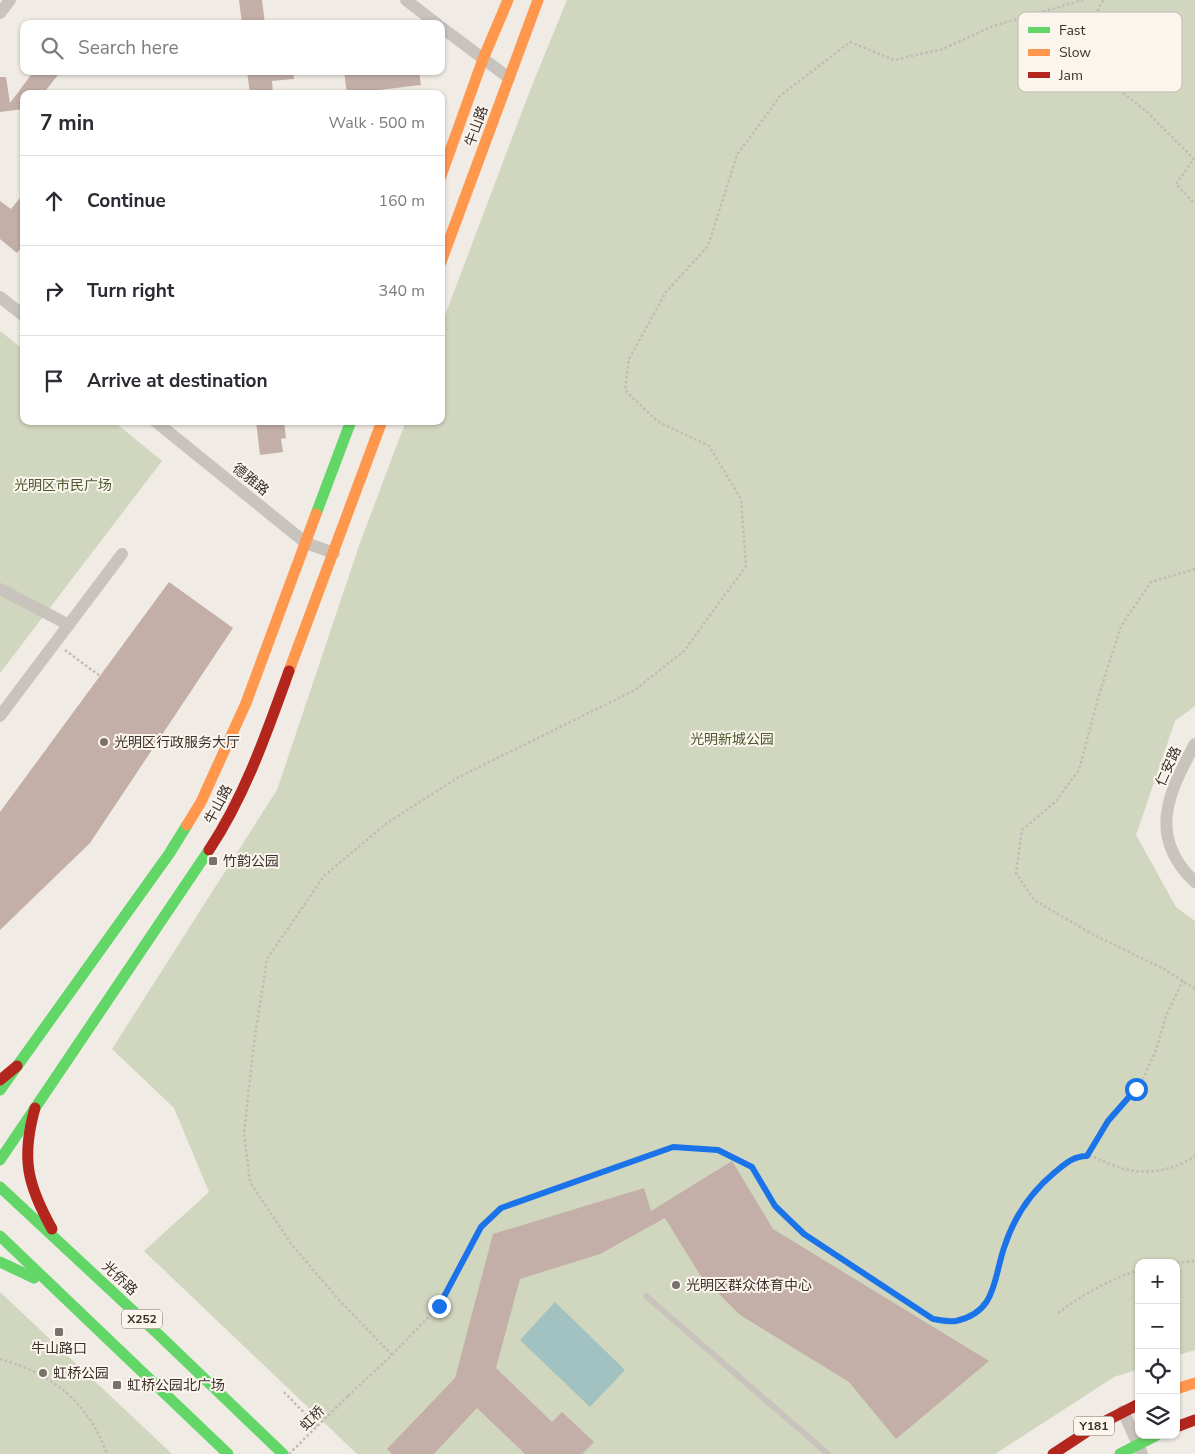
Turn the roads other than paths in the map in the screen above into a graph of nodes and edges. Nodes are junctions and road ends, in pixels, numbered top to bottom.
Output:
1 (10, 0) edge
2 (406, 0) edge
3 (508, 0) edge
4 (538, 0) edge
5 (0, 13) edge
6 (432, 20) edge
7 (445, 30) edge
8 (483, 59) junction
9 (510, 78) junction
10 (445, 165) edge
11 (445, 251) edge
12 (0, 297) edge
13 (20, 313) edge
14 (160, 425) edge
15 (350, 425) edge
16 (381, 425) edge
17 (306, 543) junction
18 (334, 552) junction
19 (122, 554) dead end
20 (0, 589) edge
21 (69, 625) junction
22 (1, 712) edge
23 (1195, 744) edge
24 (221, 761) junction
25 (251, 770) junction
26 (1195, 882) edge
27 (17, 1066) junction
28 (0, 1080) edge
29 (0, 1090) edge
30 (35, 1108) junction
31 (0, 1160) edge
32 (0, 1187) edge
33 (0, 1236) edge
34 (60, 1243) junction
35 (0, 1262) edge
36 (646, 1296) dead end
37 (68, 1301) junction
38 (1195, 1383) edge
39 (1180, 1388) edge
40 (1135, 1406) edge
41 (1123, 1410) junction
42 (1195, 1420) edge
43 (1180, 1426) edge
44 (1152, 1439) edge
45 (1139, 1449) edge
46 (228, 1454) edge
47 (283, 1454) edge
48 (828, 1454) edge
49 (1053, 1454) edge
50 (1120, 1454) edge

1 - 5 street
2 - 6 street
3 - 8 street, 牛山路
4 - 9 street, 牛山路
7 - 8 street
8 - 9 street
8 - 10 street, 牛山路
9 - 11 street, 牛山路
12 - 13 street
14 - 17 street, 德雅路
15 - 17 street, 牛山路
16 - 18 street, 牛山路
17 - 18 street, 德雅路
17 - 24 street, 牛山路
18 - 25 street, 牛山路
19 - 21 street
20 - 21 street
21 - 22 street
23 - 26 street, 仁安路
24 - 25 street
24 - 27 street, 牛山路
25 - 30 street, 牛山路
27 - 28 street
27 - 29 street, 牛山路
30 - 31 street, 牛山路
30 - 34 street
32 - 34 street, 光侨路 / X252
33 - 37 street, X252
34 - 47 street, 光侨路 / X252
35 - 37 street
36 - 48 lane
37 - 46 street, X252
38 - 39 street
40 - 41 street, Y181
41 - 45 street
41 - 49 street, Y181
42 - 43 street
44 - 45 street, Y181
45 - 50 street, Y181

